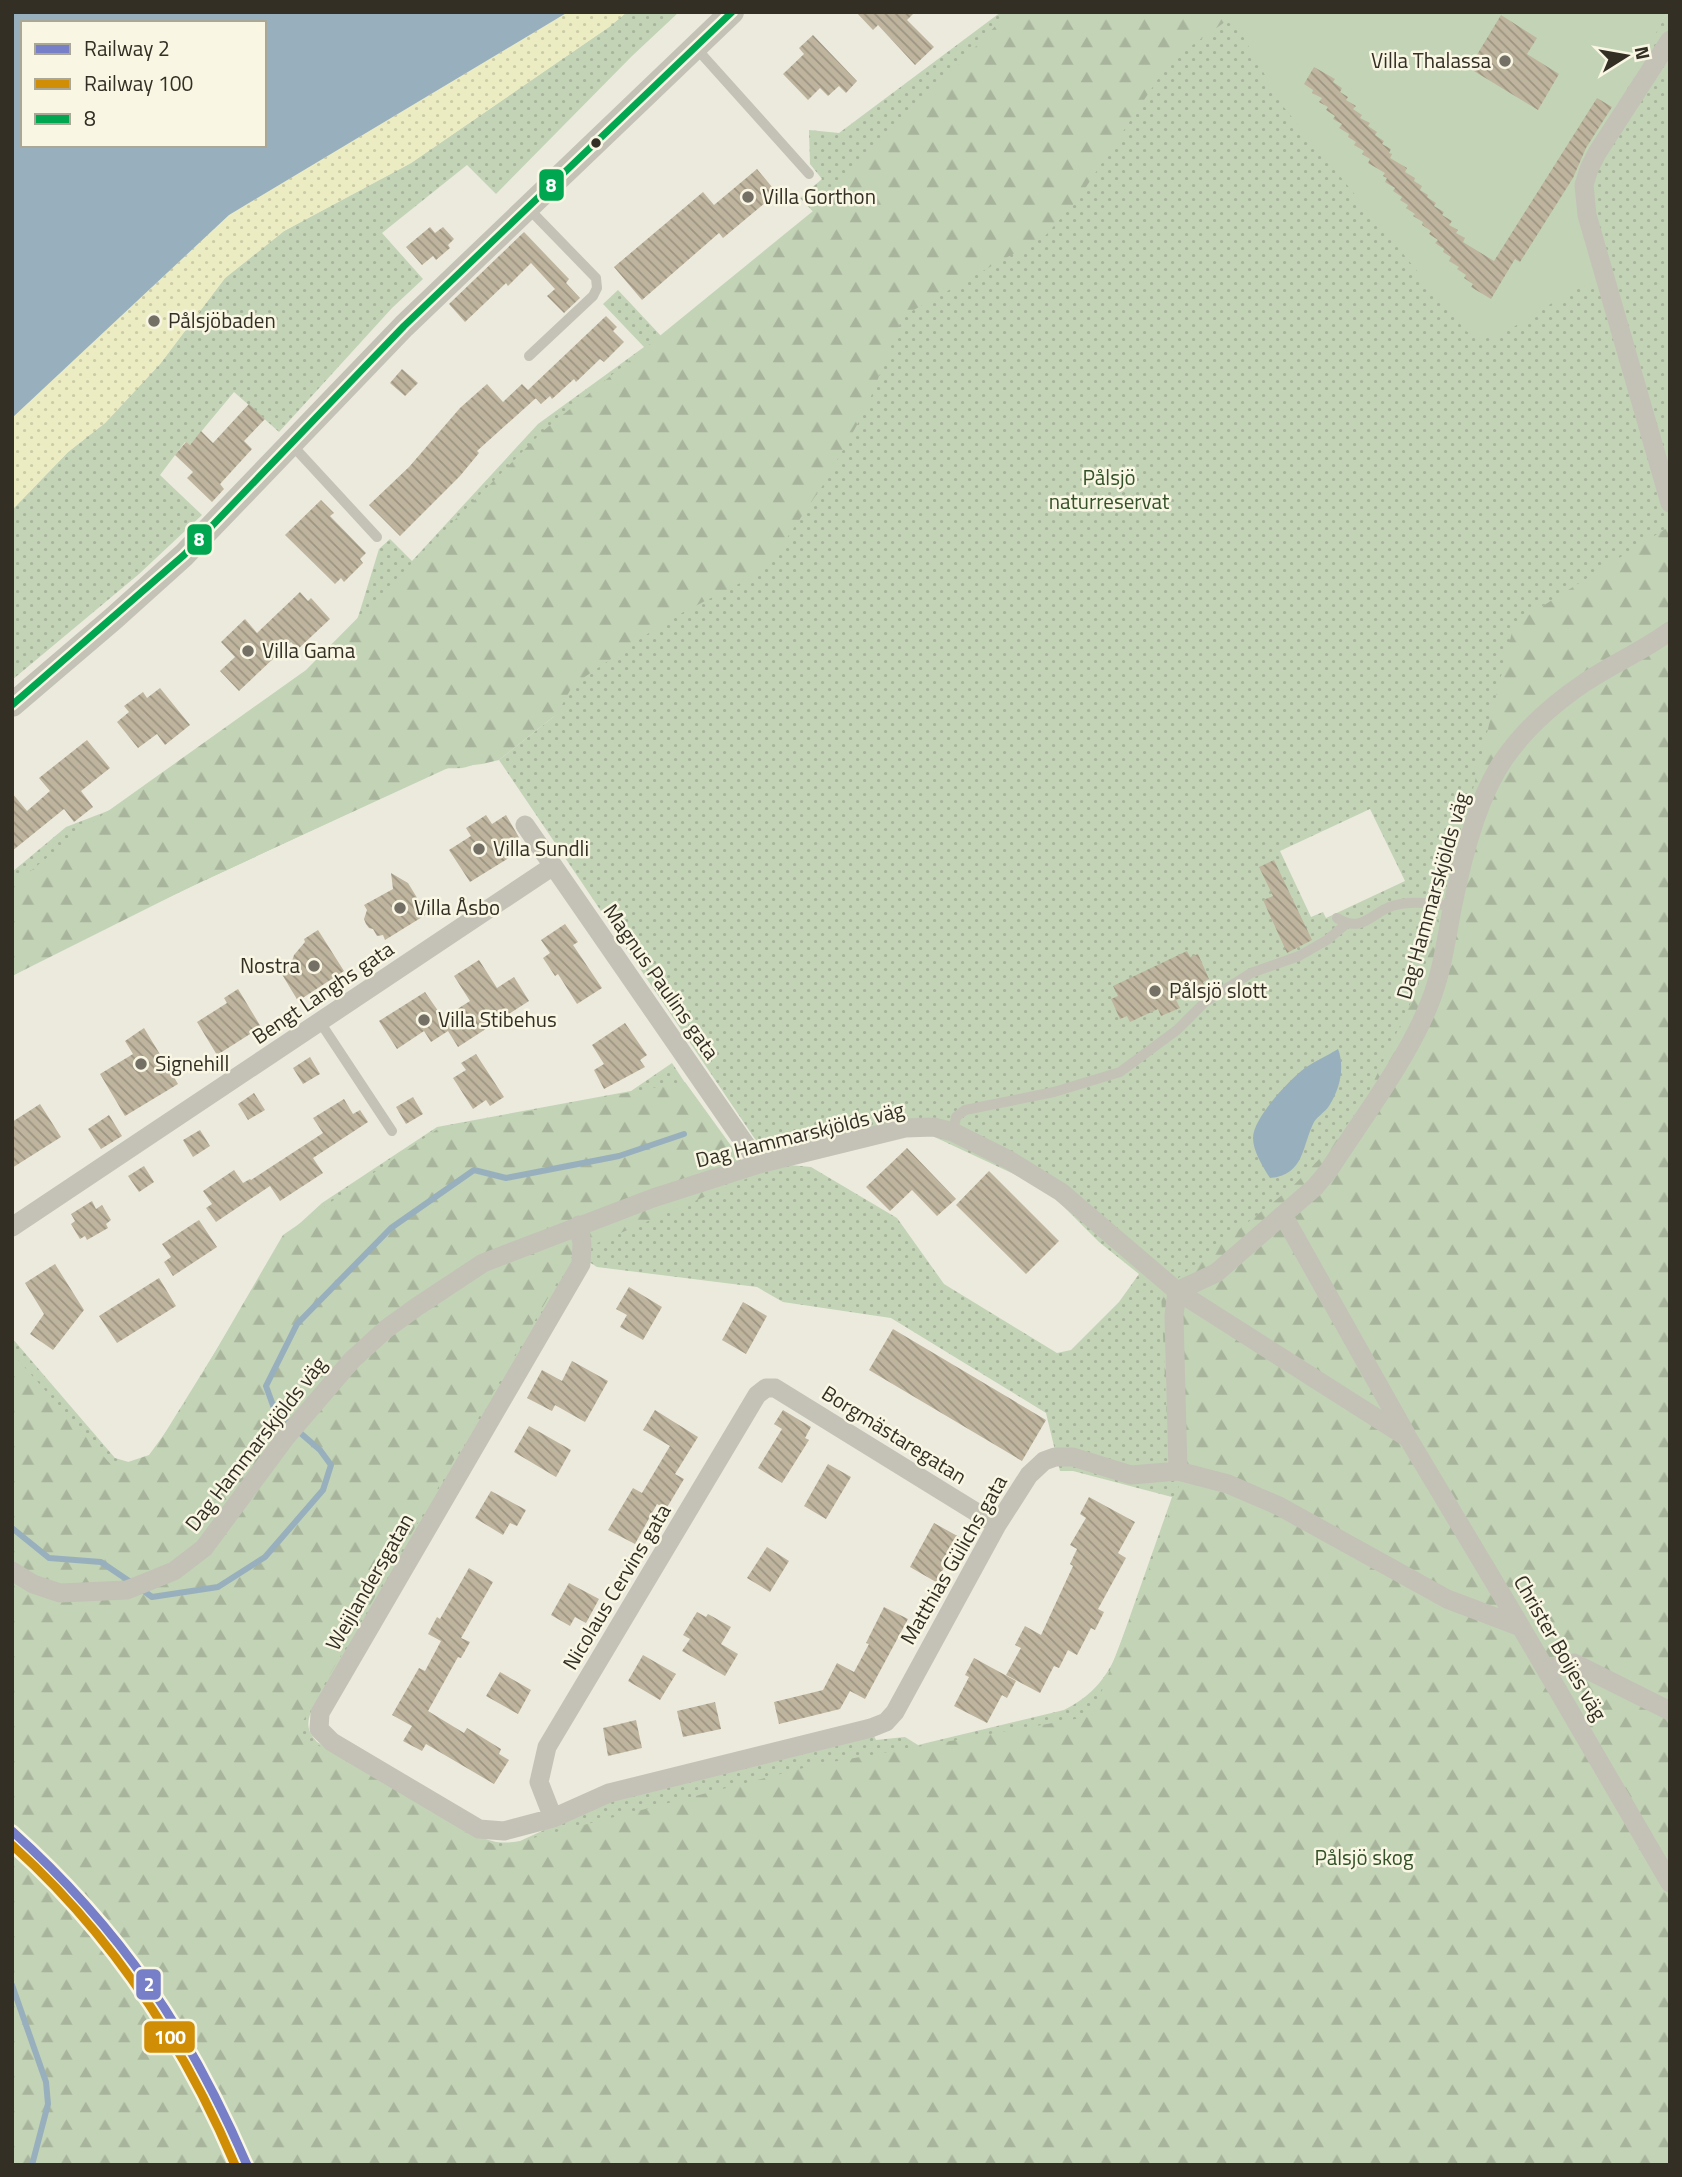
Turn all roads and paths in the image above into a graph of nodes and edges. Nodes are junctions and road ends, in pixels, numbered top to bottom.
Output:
1 (732, 12) edge
2 (1670, 40) edge
3 (695, 48) junction
4 (809, 174) dead end
5 (527, 207) junction
6 (529, 356) dead end
7 (292, 445) junction
8 (1670, 503) edge
9 (377, 537) dead end
10 (1670, 631) edge
11 (12, 705) edge
12 (525, 825) dead end
13 (553, 866) junction
14 (1452, 906) junction
15 (320, 1022) junction
16 (392, 1131) dead end
17 (953, 1132) junction
18 (760, 1164) junction
19 (1283, 1215) junction
20 (579, 1225) junction
21 (12, 1227) edge
22 (1177, 1292) junction
23 (766, 1388) joint
24 (1408, 1438) junction
25 (1178, 1471) junction
26 (997, 1525) junction
27 (12, 1571) edge
28 (1521, 1627) junction
29 (1546, 1669) junction
30 (1670, 1712) edge
31 (553, 1818) junction
32 (1670, 1883) edge

1 - 3 street
2 - 8 street
3 - 4 lane
3 - 5 street
5 - 6 lane
5 - 7 street
7 - 9 lane
7 - 11 street
10 - 14 street, Dag Hammarskjölds väg
12 - 13 street, Magnus Paulins gata
13 - 15 street, Bengt Langhs gata
13 - 18 street, Magnus Paulins gata
14 - 17 lane
14 - 19 street, Dag Hammarskjölds väg
15 - 16 lane
15 - 21 street, Bengt Langhs gata
17 - 18 street, Dag Hammarskjölds väg
17 - 22 street, Dag Hammarskjölds väg
18 - 20 street, Dag Hammarskjölds väg
19 - 22 street, Dag Hammarskjölds väg
19 - 24 street, Christer Boijes väg
20 - 27 street, Dag Hammarskjölds väg
20 - 31 street, Weijlandersgatan
22 - 24 street, Christer Boijes väg
22 - 25 street
23 - 26 street, Borgmästaregatan
23 - 31 street, Nicolaus Cervins gata
24 - 28 street, Christer Boijes väg
25 - 26 street, Matthias Gülichs gata
25 - 28 street, Matthias Gülichs gata
26 - 31 street, Matthias Gülichs gata
28 - 29 street, Christer Boijes väg
29 - 30 street
29 - 32 street, Christer Boijes väg

